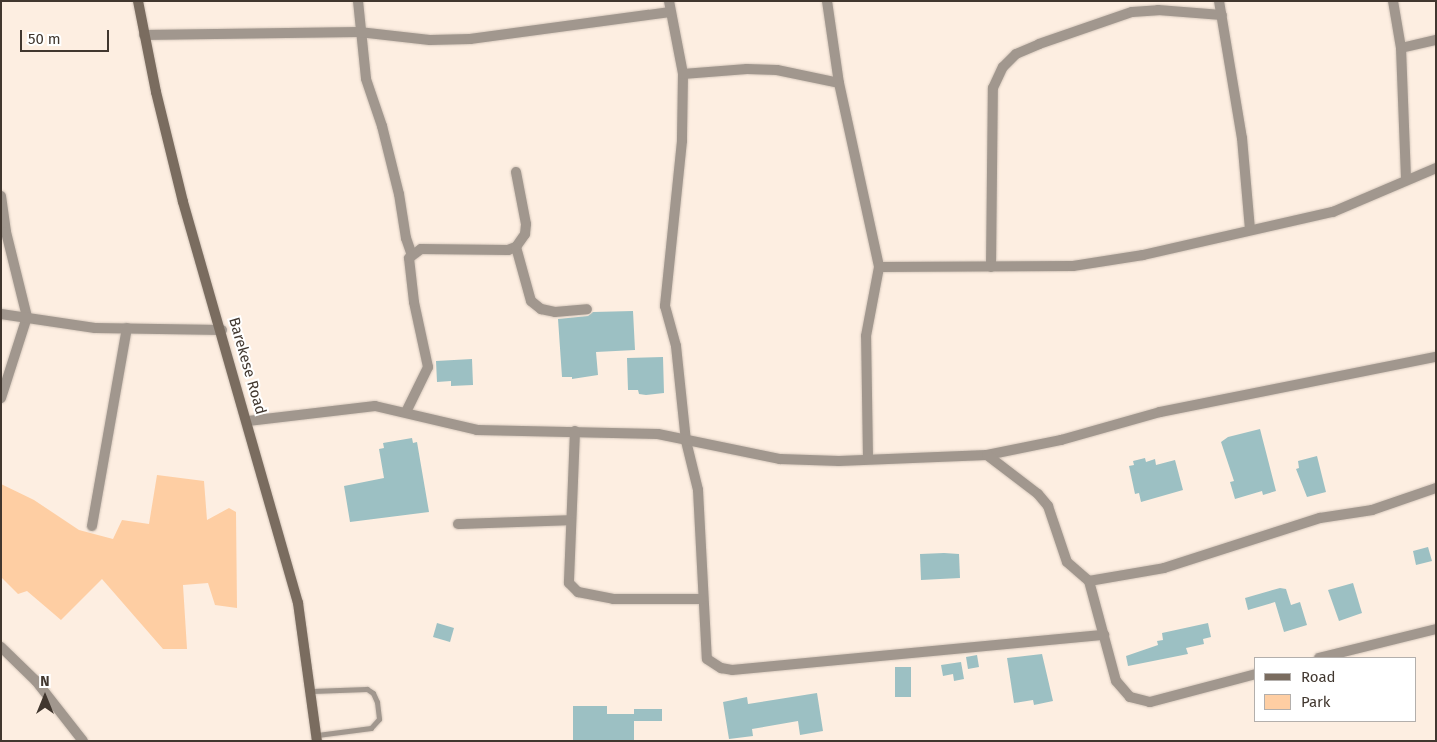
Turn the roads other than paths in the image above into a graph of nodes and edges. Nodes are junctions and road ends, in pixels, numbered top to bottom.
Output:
1 (138, 1) edge
2 (358, 1) edge
3 (827, 1) edge
4 (1220, 1) edge
5 (1393, 1) edge
6 (670, 6) edge
7 (1222, 16) junction
8 (360, 32) junction
9 (144, 35) junction
10 (1436, 40) edge
11 (1401, 48) junction
12 (683, 74) junction
13 (839, 83) junction
14 (1436, 168) edge
15 (516, 172) dead end
16 (1406, 179) junction
17 (1, 196) edge
18 (1250, 229) junction
19 (516, 247) junction
20 (412, 254) junction
21 (991, 266) junction
22 (879, 267) junction
23 (587, 310) dead end
24 (1, 314) edge
25 (27, 317) junction
26 (127, 328) junction
27 (222, 330) junction
28 (1436, 356) edge
29 (1, 398) edge
30 (406, 412) junction
31 (248, 421) junction
32 (575, 431) junction
33 (686, 441) junction
34 (987, 455) junction
35 (868, 458) junction
36 (1436, 488) edge
37 (570, 520) junction
38 (458, 524) dead end
39 (92, 526) dead end
40 (1089, 581) junction
41 (702, 599) junction
42 (1436, 629) edge
43 (1104, 636) junction
44 (1, 647) edge
45 (1323, 657) edge
46 (1254, 675) edge
47 (312, 691) junction
48 (317, 738) edge
49 (83, 741) edge

1 - 9 main road, Barekese Road
2 - 8 street
3 - 13 street
4 - 7 street
5 - 11 street
6 - 8 street
6 - 12 street
7 - 18 street
7 - 21 street
8 - 9 street
8 - 20 street
9 - 27 main road, Barekese Road
10 - 11 street
11 - 16 street
12 - 13 street
12 - 33 street
13 - 22 street
14 - 16 street
15 - 19 street
16 - 18 street
17 - 25 street
18 - 21 street
19 - 20 street
19 - 23 street
20 - 30 street
21 - 22 street
22 - 35 street
24 - 25 street
25 - 26 street
25 - 29 street
26 - 27 street
26 - 39 street
27 - 31 main road, Barekese Road
28 - 34 street
30 - 31 street
30 - 32 street
31 - 47 main road, Barekese Road
32 - 33 street
32 - 37 street
33 - 35 street
33 - 41 street
34 - 35 street
34 - 40 street
36 - 40 street
37 - 38 street
37 - 41 street
40 - 43 street
41 - 43 street
42 - 45 street
43 - 46 street
44 - 49 street
47 - 48 main road, Barekese Road
47 - 48 lane

